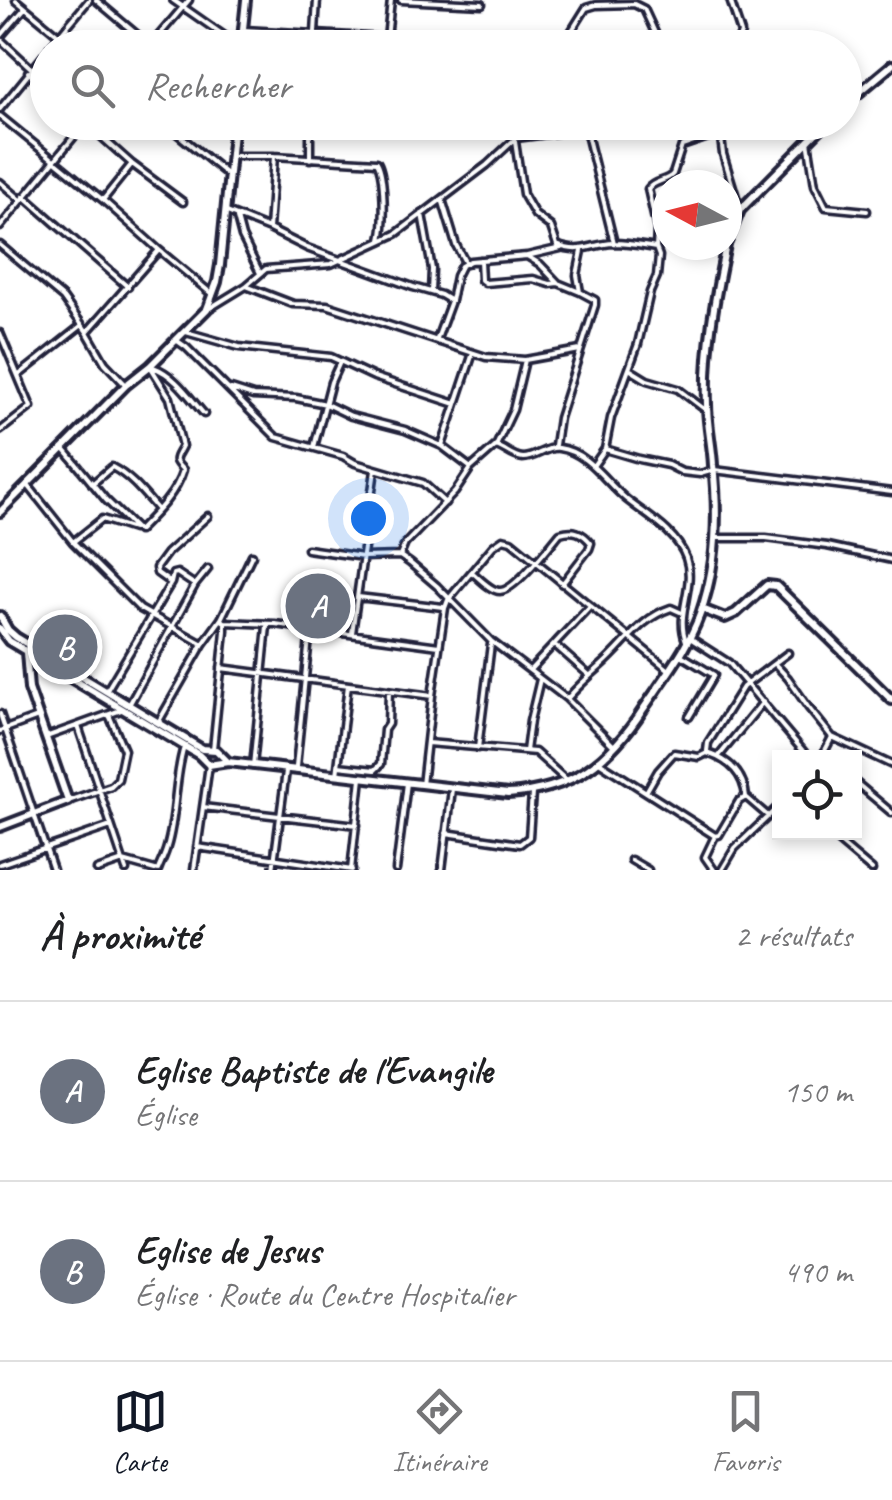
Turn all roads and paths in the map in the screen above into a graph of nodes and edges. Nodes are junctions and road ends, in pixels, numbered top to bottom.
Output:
1 (16, 0) edge
2 (89, 0) edge
3 (96, 0) edge
4 (174, 0) edge
5 (189, 0) edge
6 (246, 0) edge
7 (317, 0) edge
8 (391, 0) edge
9 (401, 0) edge
10 (730, 0) edge
11 (482, 4) dead end
12 (26, 8) junction
13 (183, 8) junction
14 (53, 30) edge
15 (65, 30) edge
16 (131, 30) edge
17 (165, 30) edge
18 (216, 30) edge
19 (244, 30) edge
20 (315, 30) edge
21 (388, 30) edge
22 (572, 30) edge
23 (653, 30) edge
24 (740, 30) edge
25 (0, 38) edge
26 (892, 65) edge
27 (30, 70) joint
28 (862, 90) edge
29 (0, 109) edge
30 (0, 116) edge
31 (71, 140) edge
32 (105, 140) edge
33 (184, 140) edge
34 (233, 140) edge
35 (310, 140) edge
36 (514, 140) edge
37 (516, 140) edge
38 (588, 140) edge
39 (700, 140) edge
40 (721, 140) edge
41 (808, 141) joint
42 (232, 156) junction
43 (274, 156) junction
44 (310, 158) junction
45 (54, 160) junction
46 (132, 164) junction
47 (674, 170) edge
48 (727, 170) edge
49 (229, 177) junction
50 (0, 182) edge
51 (22, 198) junction
52 (442, 199) junction
53 (103, 200) junction
54 (182, 202) dead end
55 (742, 208) edge
56 (226, 212) junction
57 (867, 212) dead end
58 (422, 214) junction
59 (236, 216) junction
60 (0, 227) edge
61 (269, 229) junction
62 (381, 241) junction
63 (614, 243) junction
64 (0, 245) edge
65 (562, 248) junction
66 (652, 248) edge
67 (159, 250) junction
68 (582, 251) junction
69 (527, 256) junction
70 (480, 260) junction
71 (659, 260) edge
72 (724, 260) edge
73 (340, 261) junction
74 (466, 264) junction
75 (260, 273) junction
76 (558, 283) junction
77 (246, 286) junction
78 (128, 287) junction
79 (431, 292) junction
80 (580, 292) junction
81 (213, 294) junction
82 (450, 301) junction
83 (207, 309) junction
84 (82, 325) junction
85 (87, 332) junction
86 (186, 332) junction
87 (0, 334) edge
88 (176, 340) junction
89 (436, 340) junction
90 (580, 350) junction
91 (473, 354) junction
92 (525, 360) junction
93 (340, 362) junction
94 (150, 366) junction
95 (628, 370) junction
96 (18, 376) junction
97 (126, 385) junction
98 (226, 387) junction
99 (326, 404) junction
100 (456, 404) junction
101 (707, 411) junction
102 (204, 414) dead end
103 (0, 430) edge
104 (442, 446) junction
105 (496, 446) junction
106 (314, 447) junction
107 (555, 447) junction
108 (606, 448) junction
109 (64, 449) junction
110 (592, 466) junction
111 (375, 468) junction
112 (471, 468) junction
113 (714, 470) junction
114 (27, 484) junction
115 (92, 484) junction
116 (892, 492) edge
117 (445, 503) junction
118 (159, 510) junction
119 (0, 512) edge
120 (208, 516) dead end
121 (138, 531) junction
122 (715, 538) junction
123 (73, 542) junction
124 (307, 549) dead end
125 (252, 555) dead end
126 (400, 556) junction
127 (363, 557) junction
128 (892, 560) edge
129 (535, 563) junction
130 (208, 569) dead end
131 (472, 572) junction
132 (171, 582) junction
133 (562, 584) junction
134 (195, 585) junction
135 (358, 597) junction
136 (448, 600) junction
137 (590, 606) junction
138 (445, 608) junction
139 (702, 609) junction
140 (682, 613) junction
141 (0, 616) edge
142 (151, 616) junction
143 (223, 621) junction
144 (267, 624) junction
145 (172, 626) junction
146 (310, 628) junction
147 (0, 629) edge
148 (352, 634) junction
149 (628, 638) junction
150 (9, 641) junction
151 (491, 641) junction
152 (688, 641) junction
153 (203, 644) junction
154 (439, 646) junction
155 (555, 646) junction
156 (0, 648) edge
157 (26, 648) junction
158 (788, 653) dead end
159 (681, 655) junction
160 (775, 664) junction
161 (221, 668) junction
162 (530, 670) junction
163 (670, 670) junction
164 (262, 675) junction
165 (589, 675) junction
166 (540, 678) junction
167 (305, 680) junction
168 (749, 684) junction
169 (348, 685) junction
170 (106, 691) junction
171 (389, 691) junction
172 (432, 696) junction
173 (567, 699) junction
174 (892, 700) edge
175 (763, 702) junction
176 (125, 707) junction
177 (0, 714) edge
178 (109, 715) junction
179 (38, 717) junction
180 (689, 717) dead end
181 (158, 722) junction
182 (78, 726) junction
183 (3, 730) edge
184 (46, 737) junction
185 (832, 737) junction
186 (427, 744) junction
187 (184, 747) junction
188 (616, 747) junction
189 (478, 748) junction
190 (526, 750) junction
191 (802, 750) edge
192 (825, 750) edge
193 (208, 752) junction
194 (707, 753) junction
195 (220, 755) junction
196 (718, 757) junction
197 (228, 762) junction
198 (599, 762) junction
199 (213, 765) junction
200 (892, 765) edge
201 (253, 766) junction
202 (286, 770) junction
203 (337, 770) junction
204 (296, 771) junction
205 (361, 778) junction
206 (567, 781) junction
207 (408, 783) junction
208 (422, 785) junction
209 (862, 788) edge
210 (452, 789) junction
211 (100, 790) junction
212 (532, 792) junction
213 (646, 792) junction
214 (746, 797) junction
215 (68, 800) junction
216 (204, 807) junction
217 (772, 812) edge
218 (892, 813) edge
219 (34, 814) junction
220 (280, 816) junction
221 (768, 816) junction
222 (0, 825) edge
223 (357, 825) junction
224 (111, 826) junction
225 (446, 833) junction
226 (715, 836) junction
227 (836, 840) edge
228 (197, 847) junction
229 (45, 848) junction
230 (274, 858) junction
231 (631, 860) dead end
232 (7, 861) junction
233 (123, 861) junction
234 (0, 864) edge
235 (319, 868) edge
236 (11, 870) edge
237 (53, 870) edge
238 (97, 870) edge
239 (126, 870) edge
240 (156, 870) edge
241 (194, 870) edge
242 (273, 870) edge
243 (352, 870) edge
244 (396, 870) edge
245 (442, 870) edge
246 (648, 870) edge
247 (714, 870) edge
248 (722, 870) edge
249 (872, 870) edge

1 - 12 street
2 - 15 street
3 - 16 street
4 - 13 street
5 - 13 street
6 - 19 street
7 - 20 street
8 - 21 street
9 - 11 street
10 - 24 street
12 - 14 street
12 - 25 street
13 - 17 street
13 - 18 street
22 - 23 street
25 - 27 street
26 - 28 street
27 - 29 street
30 - 45 street
31 - 45 street
32 - 46 street
33 - 49 street
34 - 42 street
35 - 44 street
36 - 52 street
37 - 65 street
38 - 63 street
39 - 47 street
40 - 48 street
41 - 55 street
41 - 57 street
42 - 43 street
42 - 49 street
43 - 44 street
43 - 61 street
44 - 62 street
45 - 51 street
45 - 53 street
46 - 53 street
46 - 54 street
49 - 56 street
50 - 51 street
51 - 60 street
51 - 78 street
52 - 58 street
52 - 74 street
53 - 67 street
56 - 59 street
56 - 81 street
58 - 62 street
58 - 79 street
59 - 61 street
59 - 75 street
61 - 73 street
62 - 73 street
63 - 66 street
63 - 68 street
64 - 84 street
65 - 68 street
65 - 69 street
67 - 78 street
67 - 81 street
68 - 80 street
69 - 70 street
69 - 76 street
70 - 74 street
70 - 76 street
71 - 95 street
72 - 101 street
73 - 75 street
73 - 79 street
74 - 82 street
75 - 77 street
76 - 80 street
77 - 83 street
77 - 89 street
78 - 85 street
79 - 82 street
80 - 90 street
81 - 83 street
82 - 89 street
83 - 86 street
84 - 85 street
84 - 96 street
85 - 97 street
86 - 88 street
86 - 93 street
87 - 96 street
88 - 94 street
88 - 98 street
89 - 91 street
90 - 92 street
90 - 107 street
91 - 92 street
91 - 100 street
92 - 105 street
93 - 99 street
93 - 100 street
94 - 97 street
94 - 102 street
94 - 118 street
95 - 101 street
95 - 108 street
96 - 103 street
97 - 109 street
98 - 99 street
98 - 106 street
99 - 104 street
99 - 106 street
100 - 104 street
101 - 113 street
104 - 112 street
105 - 107 street
105 - 112 street
106 - 111 street
107 - 110 street
108 - 110 street
108 - 113 street
109 - 114 street
109 - 115 street
110 - 140 street
111 - 117 street
111 - 127 street
112 - 117 street
113 - 116 street
113 - 122 street
114 - 119 street
114 - 123 street
115 - 118 street
115 - 121 street
117 - 126 street
118 - 121 street
120 - 132 street
121 - 123 street
122 - 128 street
122 - 139 street
123 - 142 street
124 - 127 street
125 - 143 street
126 - 127 street
126 - 136 street
127 - 135 street
129 - 131 street
129 - 131 street
129 - 133 street
129 - 133 street
130 - 134 street
131 - 136 street
132 - 134 street
132 - 142 street
133 - 137 street
134 - 145 street
135 - 138 street
135 - 148 street
136 - 138 street
136 - 151 street
137 - 149 street
137 - 155 street
138 - 154 street
139 - 152 street
139 - 174 street
140 - 149 street
140 - 152 street
141 - 157 street
142 - 145 street
142 - 170 street
143 - 144 street
143 - 153 street
143 - 161 street
144 - 146 street
144 - 164 street
145 - 153 street
145 - 176 street
146 - 148 street
146 - 167 street
147 - 150 street
148 - 154 street
149 - 163 street
149 - 165 street
150 - 156 street
150 - 157 street
151 - 162 street
151 - 189 street
152 - 159 street
152 - 168 street
153 - 181 street
154 - 172 street
155 - 162 street
155 - 165 street
157 - 170 street
157 - 176 street
157 - 179 street
158 - 160 street
159 - 163 street
159 - 180 street
160 - 168 street
160 - 185 street
161 - 164 street
161 - 193 street
162 - 166 street
163 - 188 street
164 - 167 street
164 - 201 street
165 - 173 street
166 - 173 street
166 - 190 street
167 - 169 street
167 - 204 street
168 - 175 street
168 - 194 street
169 - 171 street
169 - 203 street
170 - 176 street
171 - 172 street
171 - 203 street
172 - 186 street
173 - 188 street
175 - 191 street
175 - 196 street
176 - 178 street
176 - 181 street
176 - 187 street
177 - 183 street
178 - 182 street
178 - 211 street
179 - 183 street
179 - 184 street
181 - 193 street
182 - 184 street
182 - 211 street
183 - 219 street
184 - 215 street
185 - 192 street
185 - 200 street
186 - 189 street
186 - 208 street
187 - 193 street
187 - 240 street
188 - 198 street
189 - 190 street
190 - 206 street
193 - 195 street
193 - 199 street
194 - 196 street
194 - 213 street
195 - 197 street
195 - 199 street
196 - 214 street
197 - 199 street
197 - 201 street
198 - 206 street
198 - 213 street
199 - 216 street
201 - 202 street
202 - 204 street
202 - 220 street
203 - 204 street
203 - 205 street
205 - 207 street
205 - 223 street
206 - 212 street
207 - 208 street
207 - 244 street
208 - 210 street
209 - 218 street
210 - 212 street
210 - 225 street
211 - 215 street
211 - 224 street
212 - 225 street
213 - 226 street
214 - 221 street
214 - 226 street
215 - 219 street
216 - 220 street
216 - 228 street
217 - 221 street
219 - 222 street
219 - 229 street
220 - 223 street
220 - 230 street
221 - 248 street
223 - 243 street
224 - 229 street
224 - 233 street
225 - 245 street
226 - 247 street
227 - 249 street
228 - 230 street
228 - 241 street
229 - 232 street
229 - 237 street
230 - 235 street
230 - 242 street
231 - 246 street
232 - 234 street
232 - 236 street
233 - 238 street
233 - 239 street
233 - 240 street
235 - 243 street

